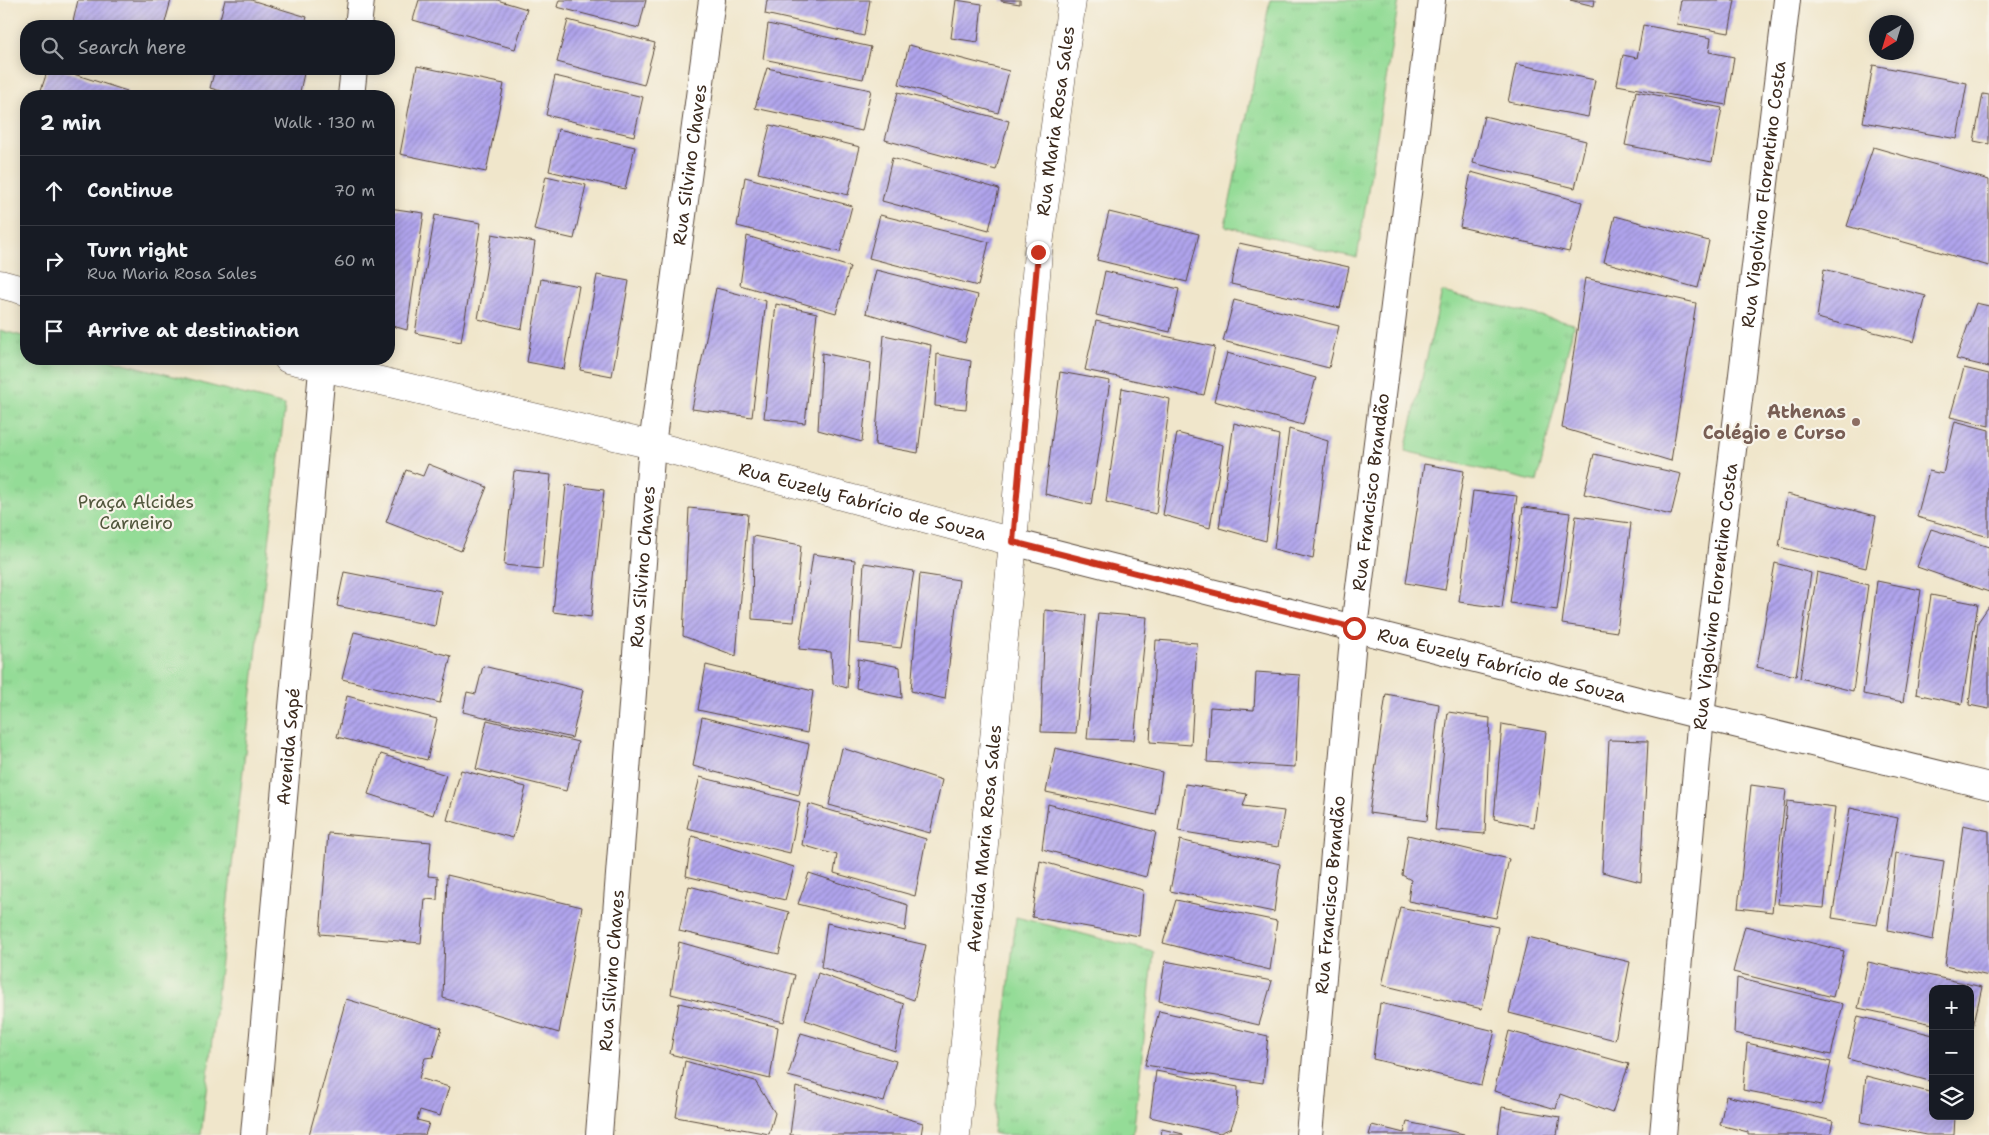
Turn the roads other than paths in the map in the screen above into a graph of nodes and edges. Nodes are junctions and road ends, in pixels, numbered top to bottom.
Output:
1 (361, 0) edge
2 (712, 0) edge
3 (1072, 0) edge
4 (1432, 0) edge
5 (1787, 0) edge
6 (359, 20) edge
7 (353, 75) edge
8 (352, 90) edge
9 (0, 284) edge
10 (20, 289) edge
11 (322, 365) edge
12 (330, 365) edge
13 (652, 445) junction
14 (1013, 542) junction
15 (1354, 628) junction
16 (1701, 716) junction
17 (1989, 786) edge
18 (254, 1135) edge
19 (599, 1135) edge
20 (956, 1135) edge
21 (1309, 1135) edge
22 (1664, 1135) edge

1 - 6 street
2 - 13 street, Rua Silvino Chaves
3 - 14 main road, Rua Maria Rosa Sales
4 - 15 street, Rua Francisco Brandão
5 - 16 street, Rua Vigolvino Florentino Costa
7 - 8 street
9 - 10 main road
11 - 18 street, Avenida Sapé
12 - 13 main road, Rua Euzely Fabrício de Souza
13 - 14 main road, Rua Euzely Fabrício de Souza
13 - 19 street, Rua Silvino Chaves
14 - 15 street, Rua Euzely Fabrício de Souza
14 - 20 main road, Avenida Maria Rosa Sales
15 - 16 street, Rua Euzely Fabrício de Souza
15 - 21 street, Rua Francisco Brandão
16 - 17 street, Rua Euzely Fabrício de Souza
16 - 22 street, Rua Vigolvino Florentino Costa

